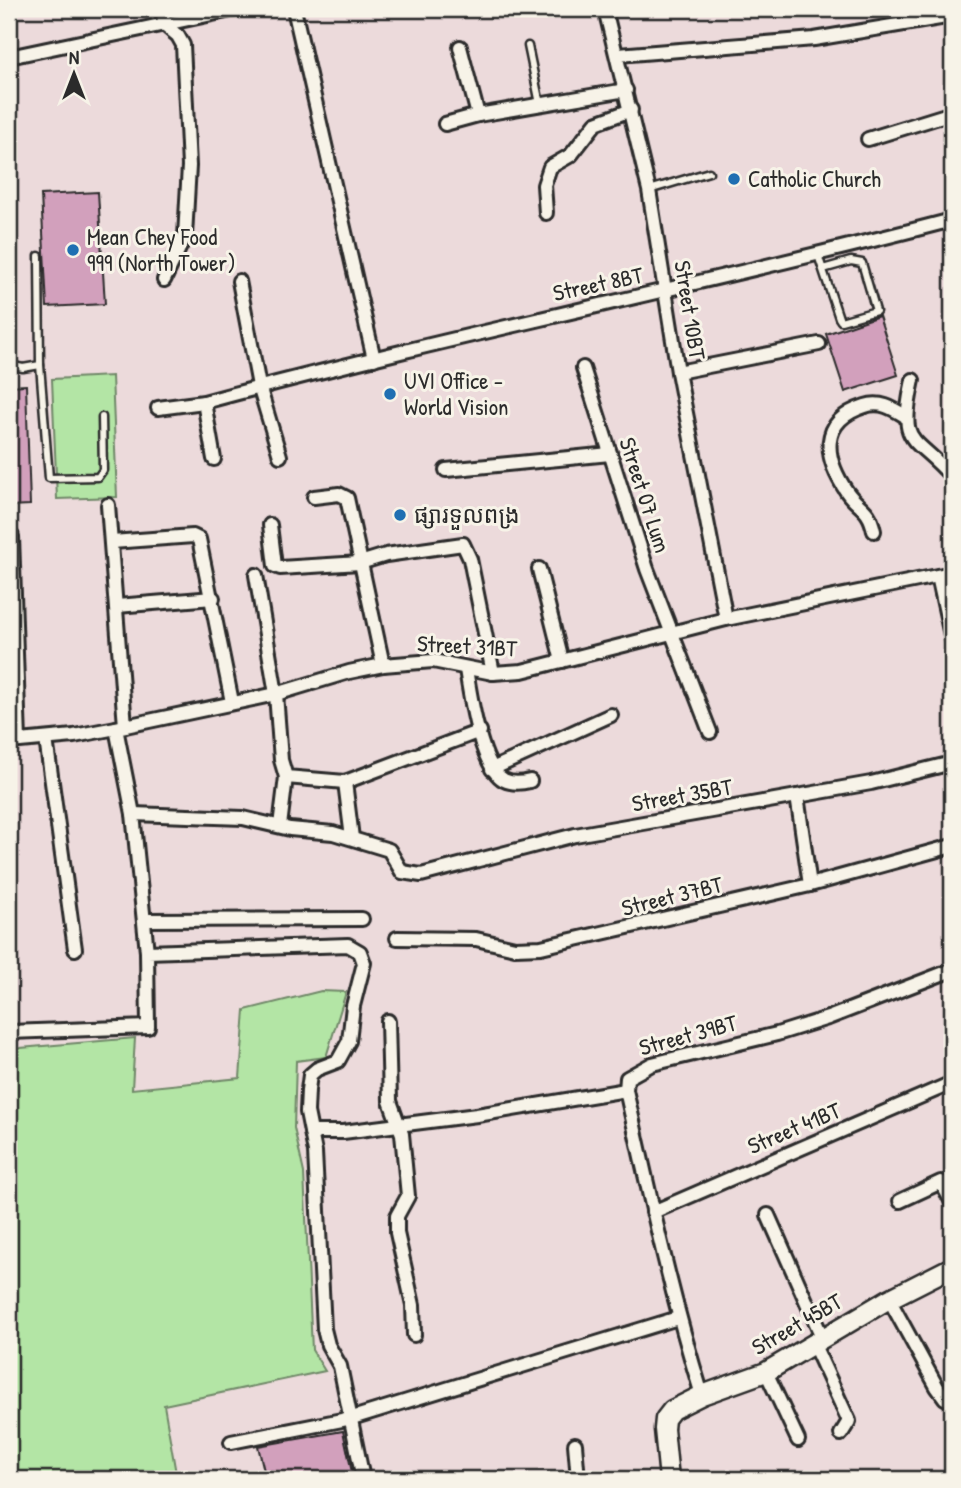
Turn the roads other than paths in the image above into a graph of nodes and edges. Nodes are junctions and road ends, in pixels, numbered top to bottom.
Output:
1 (162, 9) edge
2 (236, 9) edge
3 (294, 9) edge
4 (605, 9) edge
5 (952, 16) edge
6 (165, 25) junction
7 (528, 46) dead end
8 (460, 47) dead end
9 (618, 55) junction
10 (9, 57) edge
11 (626, 90) junction
12 (540, 104) junction
13 (631, 110) junction
14 (952, 113) edge
15 (478, 115) junction
16 (445, 124) dead end
17 (868, 139) dead end
18 (709, 172) dead end
19 (649, 190) junction
20 (546, 213) dead end
21 (952, 220) edge
22 (818, 255) junction
23 (39, 256) dead end
24 (823, 269) junction
25 (164, 279) dead end
26 (239, 281) dead end
27 (667, 291) junction
28 (820, 344) dead end
29 (374, 359) junction
30 (9, 365) edge
31 (40, 365) junction
32 (583, 368) dead end
33 (678, 372) junction
34 (913, 380) dead end
35 (259, 386) junction
36 (204, 402) junction
37 (158, 408) dead end
38 (905, 416) junction
39 (102, 417) dead end
40 (610, 454) junction
41 (280, 456) dead end
42 (214, 459) dead end
43 (446, 470) dead end
44 (952, 477) edge
45 (314, 497) dead end
46 (108, 505) dead end
47 (270, 525) dead end
48 (874, 531) dead end
49 (12, 536) dead end
50 (112, 542) junction
51 (360, 563) junction
52 (539, 569) dead end
53 (952, 573) edge
54 (256, 575) dead end
55 (938, 576) junction
56 (213, 598) junction
57 (117, 606) junction
58 (726, 619) junction
59 (673, 634) junction
60 (952, 640) edge
61 (562, 661) junction
62 (383, 665) junction
63 (466, 668) junction
64 (492, 673) junction
65 (276, 694) junction
66 (232, 702) junction
67 (611, 715) dead end
68 (120, 727) junction
69 (480, 731) junction
70 (710, 732) dead end
71 (46, 739) junction
72 (14, 742) edge
73 (952, 763) edge
74 (492, 769) junction
75 (286, 777) junction
76 (530, 781) dead end
77 (345, 782) junction
78 (797, 796) junction
79 (133, 814) junction
80 (280, 826) junction
81 (352, 838) junction
82 (952, 846) edge
83 (810, 885) junction
84 (362, 919) dead end
85 (146, 920) junction
86 (397, 938) dead end
87 (75, 949) dead end
88 (147, 952) junction
89 (952, 970) edge
90 (388, 1021) dead end
91 (9, 1032) edge
92 (952, 1083) edge
93 (626, 1090) junction
94 (399, 1123) junction
95 (311, 1132) junction
96 (900, 1201) dead end
97 (952, 1202) edge
98 (653, 1212) junction
99 (768, 1215) dead end
100 (952, 1267) edge
101 (889, 1299) junction
102 (678, 1318) junction
103 (414, 1335) dead end
104 (818, 1342) junction
105 (766, 1371) junction
106 (702, 1395) junction
107 (952, 1401) edge
108 (352, 1418) junction
109 (841, 1434) dead end
110 (798, 1440) dead end
111 (231, 1442) dead end
112 (575, 1444) dead end
113 (363, 1479) edge
114 (578, 1479) edge
115 (669, 1479) edge

1 - 6 street
2 - 6 street
3 - 29 street
4 - 9 street, Street 10BT
5 - 9 street
6 - 10 street
6 - 25 street
7 - 12 lane
8 - 15 street
9 - 11 street, Street 10BT
11 - 12 street
11 - 13 street, Street 10BT
12 - 15 street
13 - 19 street, Street 10BT
13 - 20 street
14 - 17 street
15 - 16 street
18 - 19 lane
19 - 27 street, Street 10BT
21 - 22 street, Street 8BT
22 - 24 lane
22 - 27 street, Street 8BT
23 - 31 lane
24 - 24 lane
26 - 35 street
27 - 29 street, Street 8BT
27 - 33 street, Street 10BT
28 - 33 street
29 - 35 street, Street 8BT
30 - 31 lane
31 - 39 lane
32 - 40 street, Street 07 Lum
33 - 58 street, Street 10BT
34 - 38 street
35 - 36 street, Street 8BT
35 - 41 street
36 - 37 street, Street 8BT
36 - 42 street
38 - 44 street
38 - 48 street
40 - 43 street
40 - 59 street, Street 07 Lum
45 - 51 street
46 - 50 street
47 - 51 street
49 - 72 street, Street 31BT
50 - 56 street
50 - 57 street
51 - 62 street
51 - 64 street
52 - 61 street
53 - 55 street, Street 31BT
54 - 65 street
55 - 58 street, Street 31BT
55 - 60 street
56 - 57 street
56 - 66 street
57 - 68 street
58 - 59 street, Street 31BT
59 - 61 street, Street 31BT
59 - 70 street, Street 07 Lum
61 - 64 street, Street 31BT
62 - 63 street, Street 31BT
62 - 65 street, Street 31BT
63 - 64 street, Street 31BT
63 - 69 street
65 - 66 street, Street 31BT
65 - 75 street
66 - 68 street, Street 31BT
67 - 74 street
68 - 71 street, Street 31BT
68 - 79 street
69 - 74 street
69 - 77 street
71 - 72 street, Street 31BT
71 - 87 street
73 - 78 street, Street 35BT
74 - 76 street
75 - 77 street
75 - 80 street
77 - 81 street
78 - 81 street, Street 35BT
78 - 83 street
79 - 80 street
79 - 85 street
80 - 81 street
82 - 83 street, Street 37BT
83 - 86 street, Street 37BT
84 - 85 street
85 - 88 street
88 - 91 street
88 - 95 street
89 - 93 street, Street 39BT
90 - 94 street
92 - 98 street, Street 41BT
93 - 94 street
93 - 98 street, Street 39BT
94 - 95 street
94 - 103 street
95 - 108 street
96 - 97 street
98 - 102 street, Street 39BT
99 - 104 street
100 - 101 street, Street 45BT
101 - 104 street, Street 45BT
101 - 107 street
102 - 106 street, Street 39BT
102 - 108 street
104 - 105 street, Street 45BT
104 - 109 street
105 - 106 street, Street 45BT
105 - 110 street
106 - 115 street, Street 45BT
108 - 111 street
108 - 113 street
112 - 114 street

